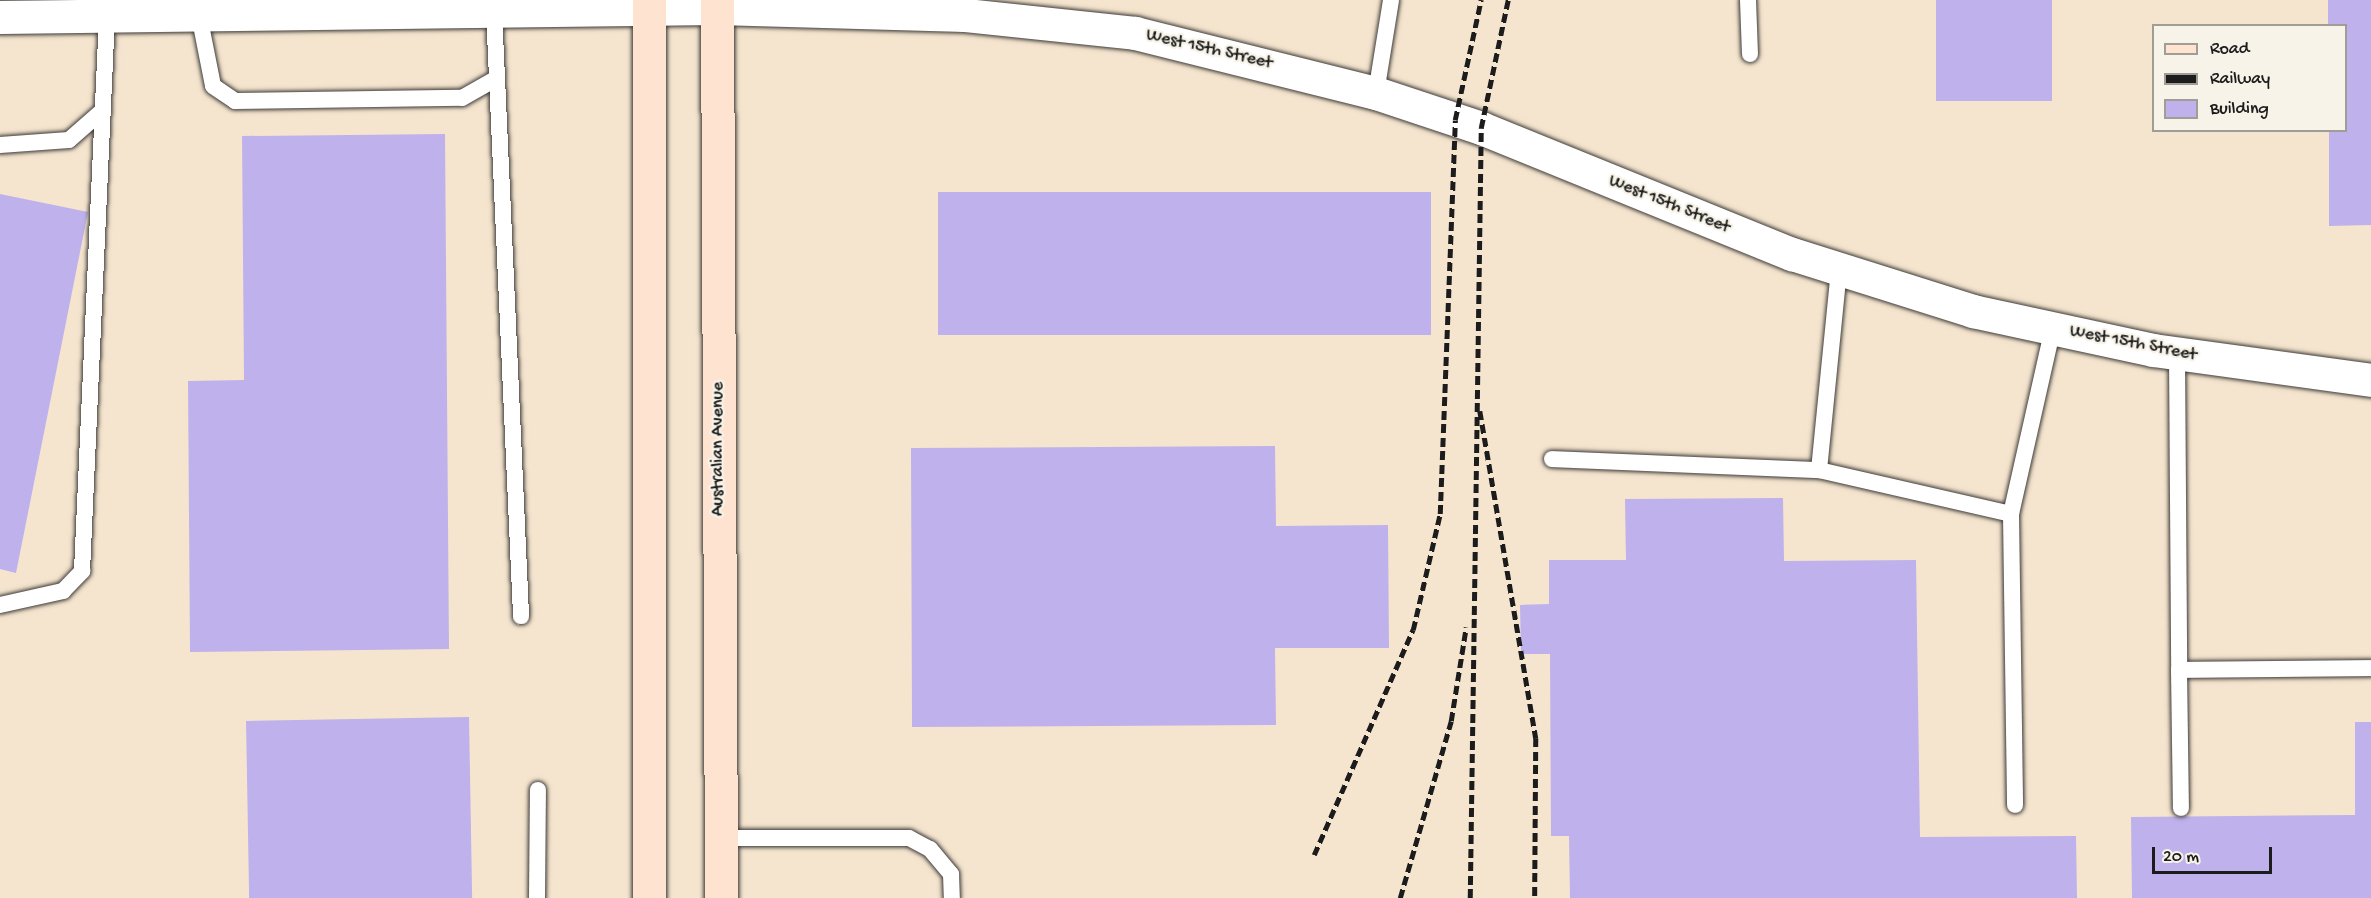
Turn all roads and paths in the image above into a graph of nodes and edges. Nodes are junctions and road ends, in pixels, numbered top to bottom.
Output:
1 (1391, 0) edge
2 (1748, 0) edge
3 (649, 4) edge
4 (717, 4) edge
5 (494, 11) junction
6 (199, 15) junction
7 (107, 16) junction
8 (0, 17) edge
9 (1750, 54) dead end
10 (497, 78) junction
11 (1376, 93) junction
12 (102, 111) junction
13 (0, 145) edge
14 (1839, 269) junction
15 (2053, 328) junction
16 (2177, 354) junction
17 (2371, 380) edge
18 (1552, 459) dead end
19 (1819, 470) junction
20 (2011, 514) junction
21 (0, 605) edge
22 (521, 616) dead end
23 (2371, 668) edge
24 (2180, 670) junction
25 (538, 790) dead end
26 (2015, 806) dead end
27 (2181, 808) dead end
28 (721, 838) junction
29 (537, 898) edge
30 (649, 898) edge
31 (721, 898) edge
32 (952, 898) edge

1 - 11 lane
2 - 9 lane
3 - 4 street, West 15th Street
3 - 5 street, West 15th Street
3 - 30 main road
4 - 11 street, West 15th Street
4 - 28 main road, Australian Avenue
5 - 6 street, West 15th Street
5 - 10 lane
6 - 7 street, West 15th Street
6 - 10 lane
7 - 8 street, West 15th Street
7 - 12 lane
10 - 22 lane
11 - 14 street, West 15th Street
12 - 13 lane
12 - 21 lane
14 - 15 street, West 15th Street
14 - 19 lane
15 - 16 street, West 15th Street
15 - 20 lane
16 - 17 street, West 15th Street
16 - 24 lane
18 - 19 lane
19 - 20 lane
20 - 26 lane
23 - 24 lane
24 - 27 lane
25 - 29 lane
28 - 31 main road, Australian Avenue
28 - 32 lane

